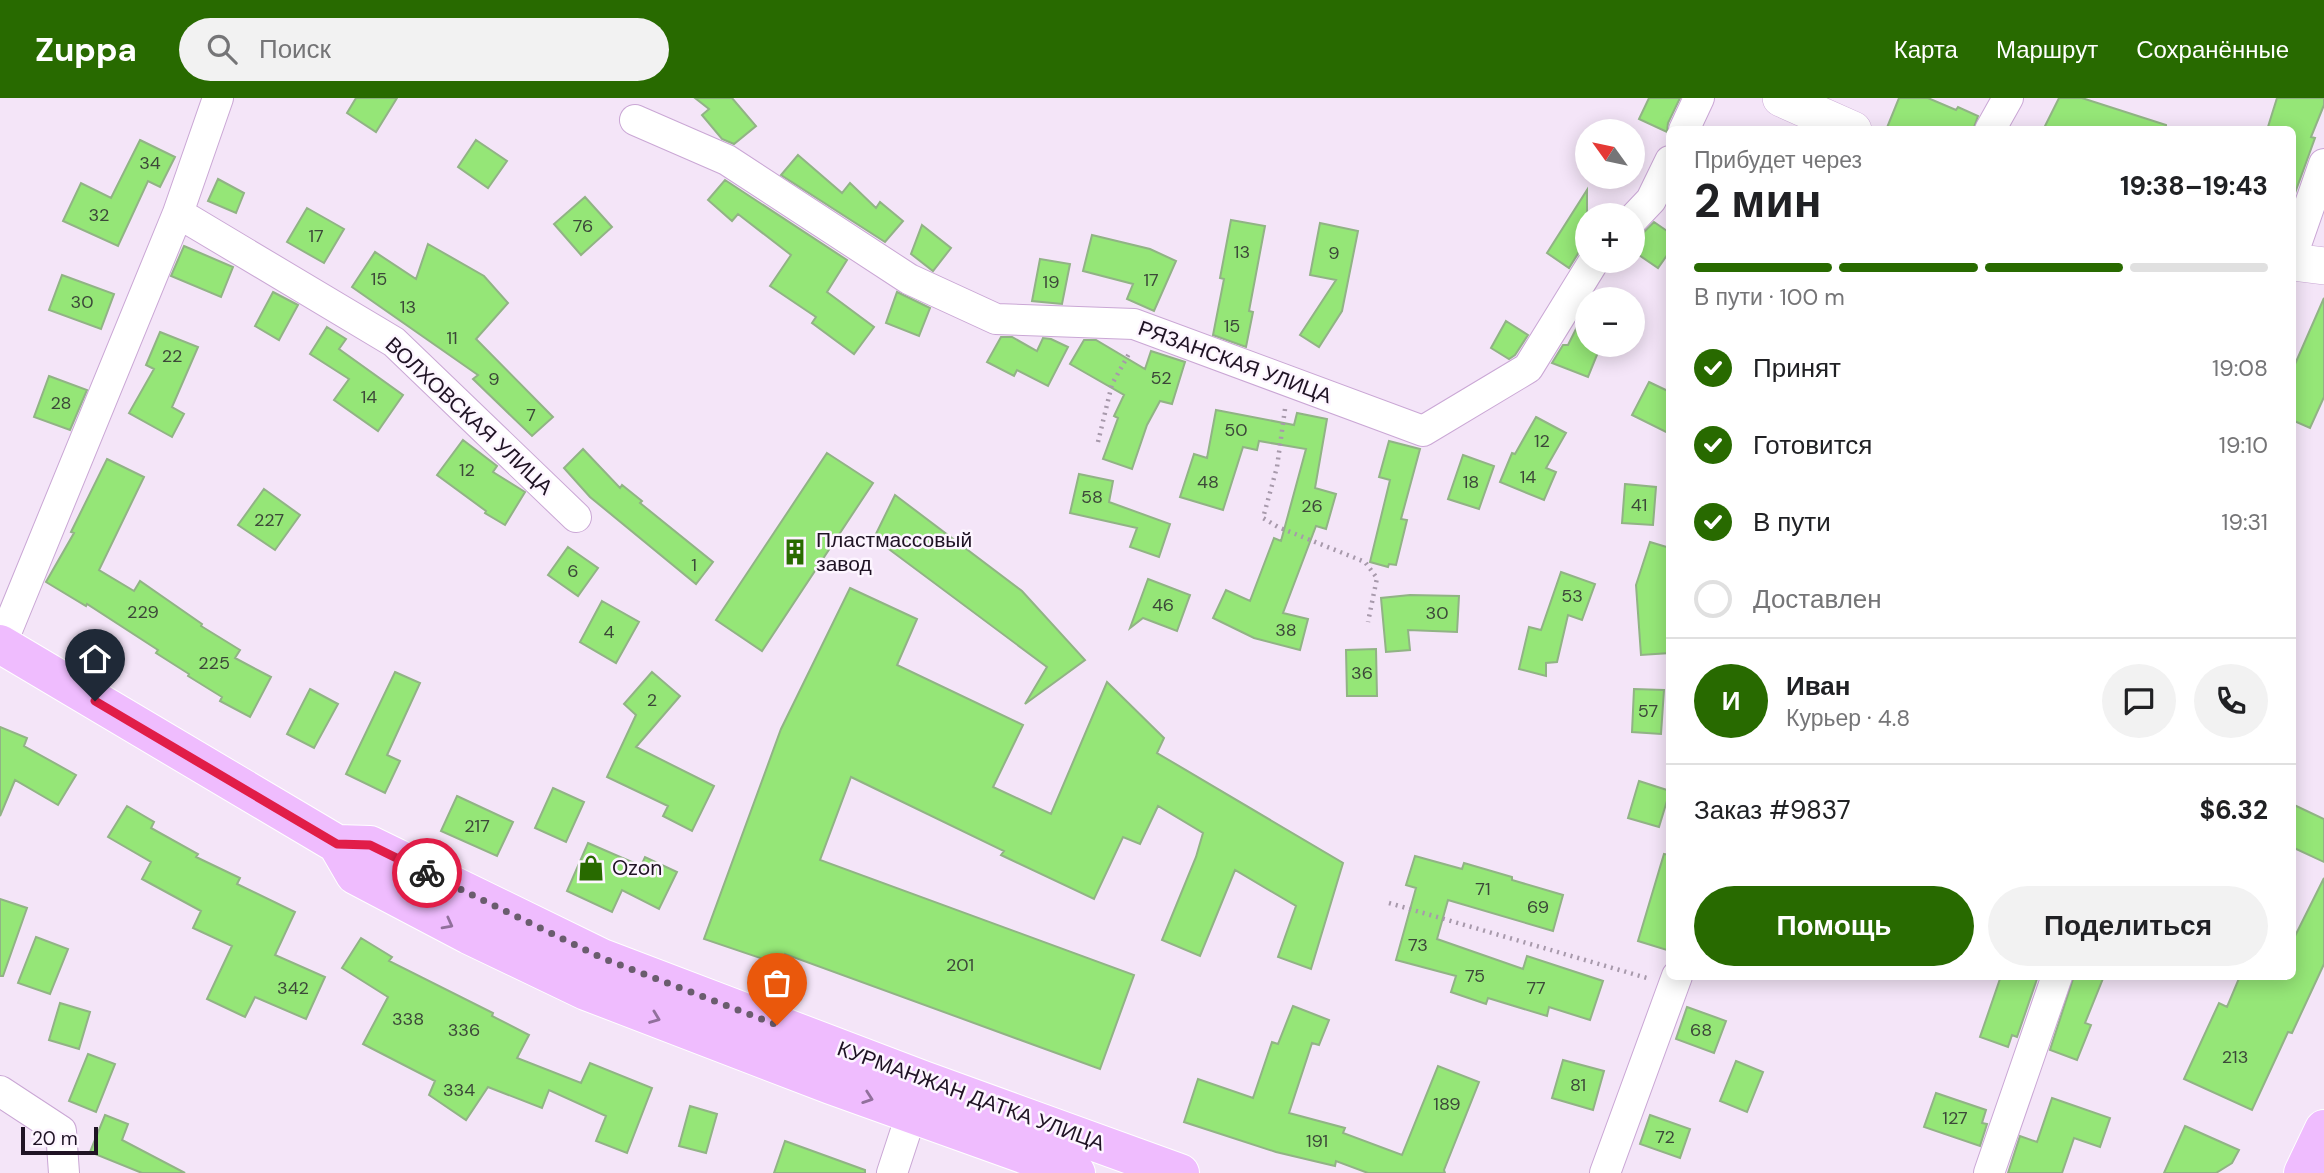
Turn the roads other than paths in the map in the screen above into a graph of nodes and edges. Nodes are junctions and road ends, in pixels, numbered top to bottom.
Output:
1 (218, 98) edge
2 (1699, 98) edge
3 (1780, 98) edge
4 (2008, 98) edge
5 (635, 120) dead end
6 (1686, 126) edge
7 (1844, 126) edge
8 (1992, 126) edge
9 (2324, 164) edge
10 (1666, 169) edge
11 (1645, 206) edge
12 (178, 213) junction
13 (2296, 244) edge
14 (2296, 262) edge
15 (2324, 266) edge
16 (1587, 273) edge
17 (576, 517) dead end
18 (0, 644) edge
19 (2056, 980) edge
20 (1676, 981) edge
21 (0, 1091) edge
22 (917, 1096) junction
23 (2324, 1129) edge
24 (64, 1173) edge
25 (892, 1173) edge
26 (1076, 1173) edge
27 (1180, 1173) edge
28 (1605, 1173) edge
29 (1989, 1173) edge
30 (2303, 1173) edge

1 - 12 street
2 - 6 street
3 - 7 street
4 - 8 street
5 - 16 street, РЯЗАНСКАЯ УЛИЦА
9 - 13 street
10 - 11 street
12 - 17 street, ВОЛХОВСКАЯ УЛИЦА
12 - 18 street
14 - 15 street
18 - 22 main road, КУРМАНЖАН ДАТКА УЛИЦА
19 - 29 street
20 - 28 street
21 - 24 street
22 - 25 street
22 - 26 main road, КУРМАНЖАН ДАТКА УЛИЦА
22 - 27 main road, КУРМАНЖАН ДАТКА УЛИЦА
23 - 30 main road

